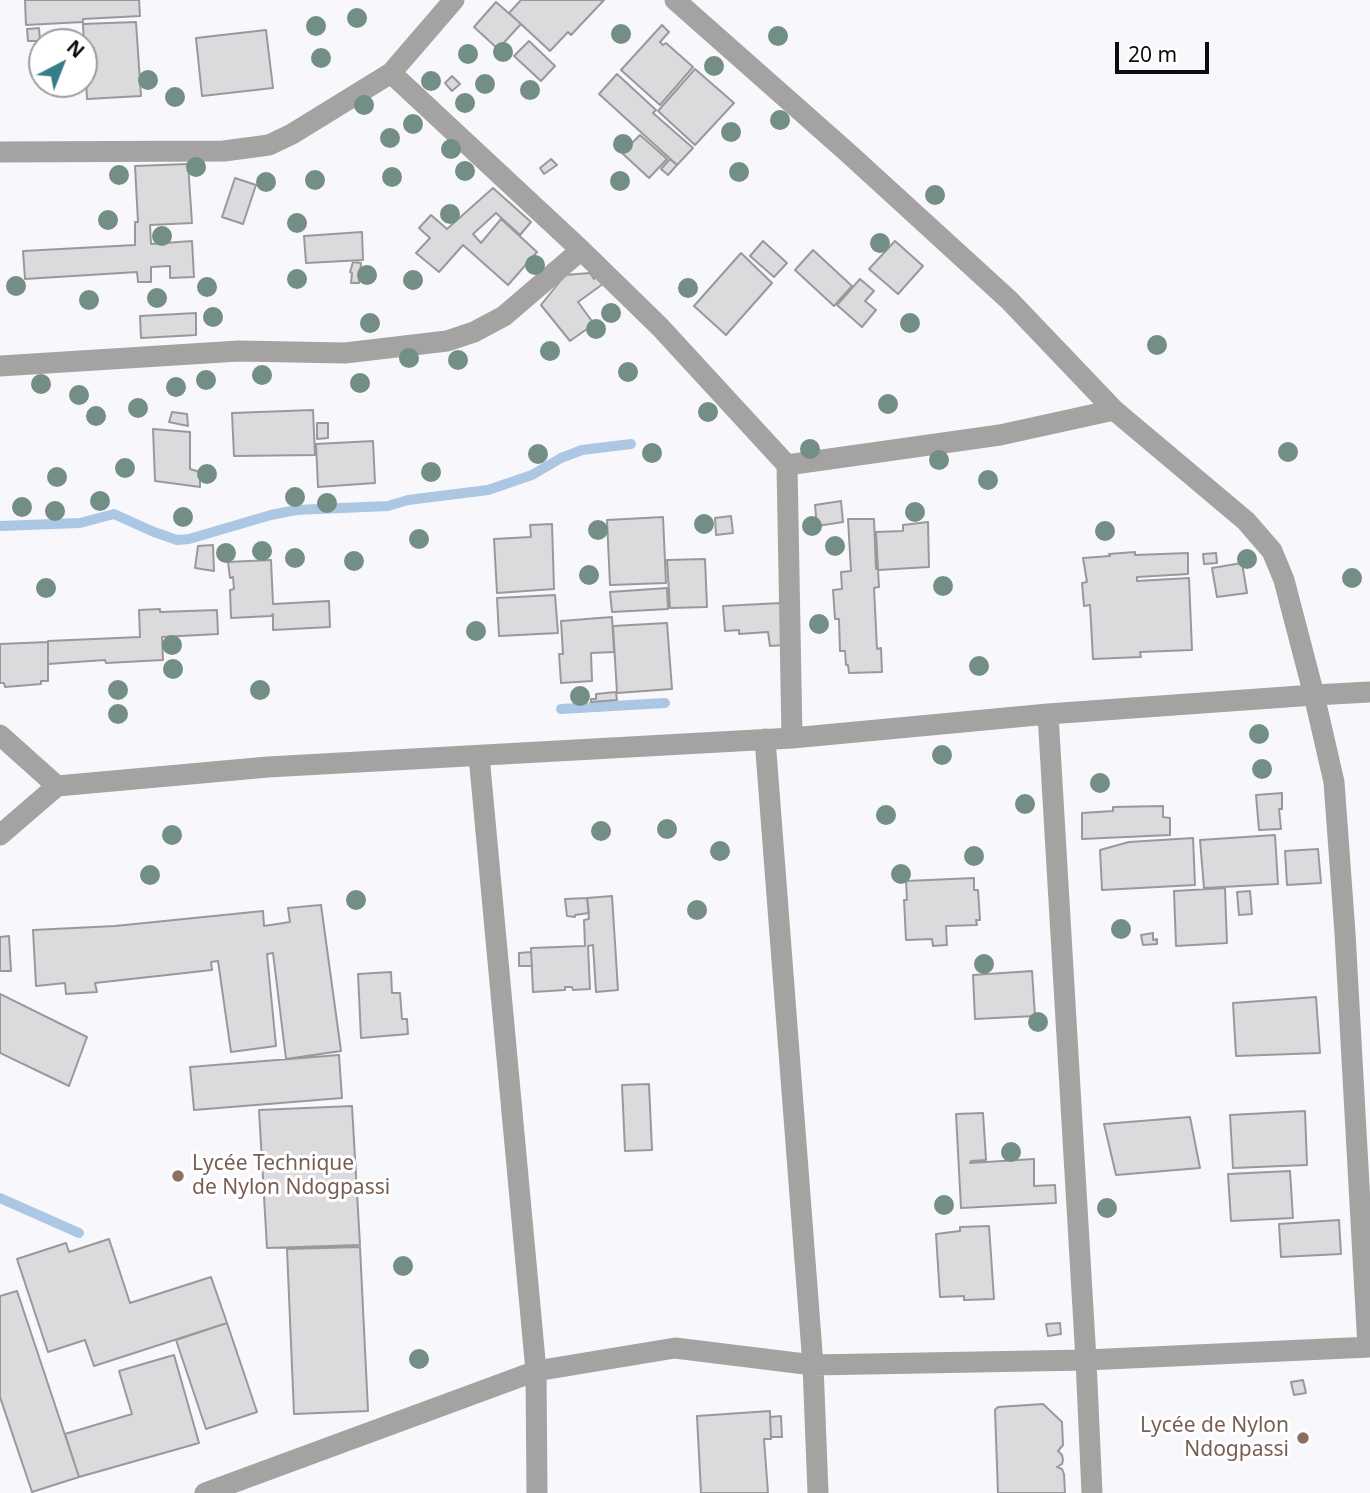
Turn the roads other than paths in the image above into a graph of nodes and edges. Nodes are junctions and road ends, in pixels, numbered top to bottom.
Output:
1 (454, 0) edge
2 (675, 0) edge
3 (391, 73) junction
4 (0, 152) edge
5 (581, 250) junction
6 (0, 366) edge
7 (1114, 410) junction
8 (787, 465) junction
9 (1370, 692) edge
10 (1314, 695) junction
11 (1048, 715) junction
12 (0, 735) edge
13 (792, 738) junction
14 (765, 739) junction
15 (479, 756) junction
16 (57, 786) junction
17 (0, 835) edge
18 (1369, 1347) edge
19 (1086, 1360) junction
20 (813, 1365) junction
21 (536, 1371) junction
22 (205, 1493) edge
23 (537, 1493) edge
24 (818, 1493) edge
25 (1092, 1493) edge

1 - 3 street
2 - 7 street
3 - 4 street
3 - 5 street
5 - 6 street
5 - 8 street
7 - 8 street
7 - 10 street
8 - 13 street
9 - 10 street
10 - 11 street
10 - 18 street
11 - 13 street
11 - 19 street
12 - 16 street
13 - 14 street
14 - 15 street
14 - 20 street
15 - 16 street
15 - 21 street
16 - 17 street
18 - 19 street
19 - 20 street
19 - 25 street
20 - 21 street
20 - 24 street
21 - 22 street
21 - 23 street

